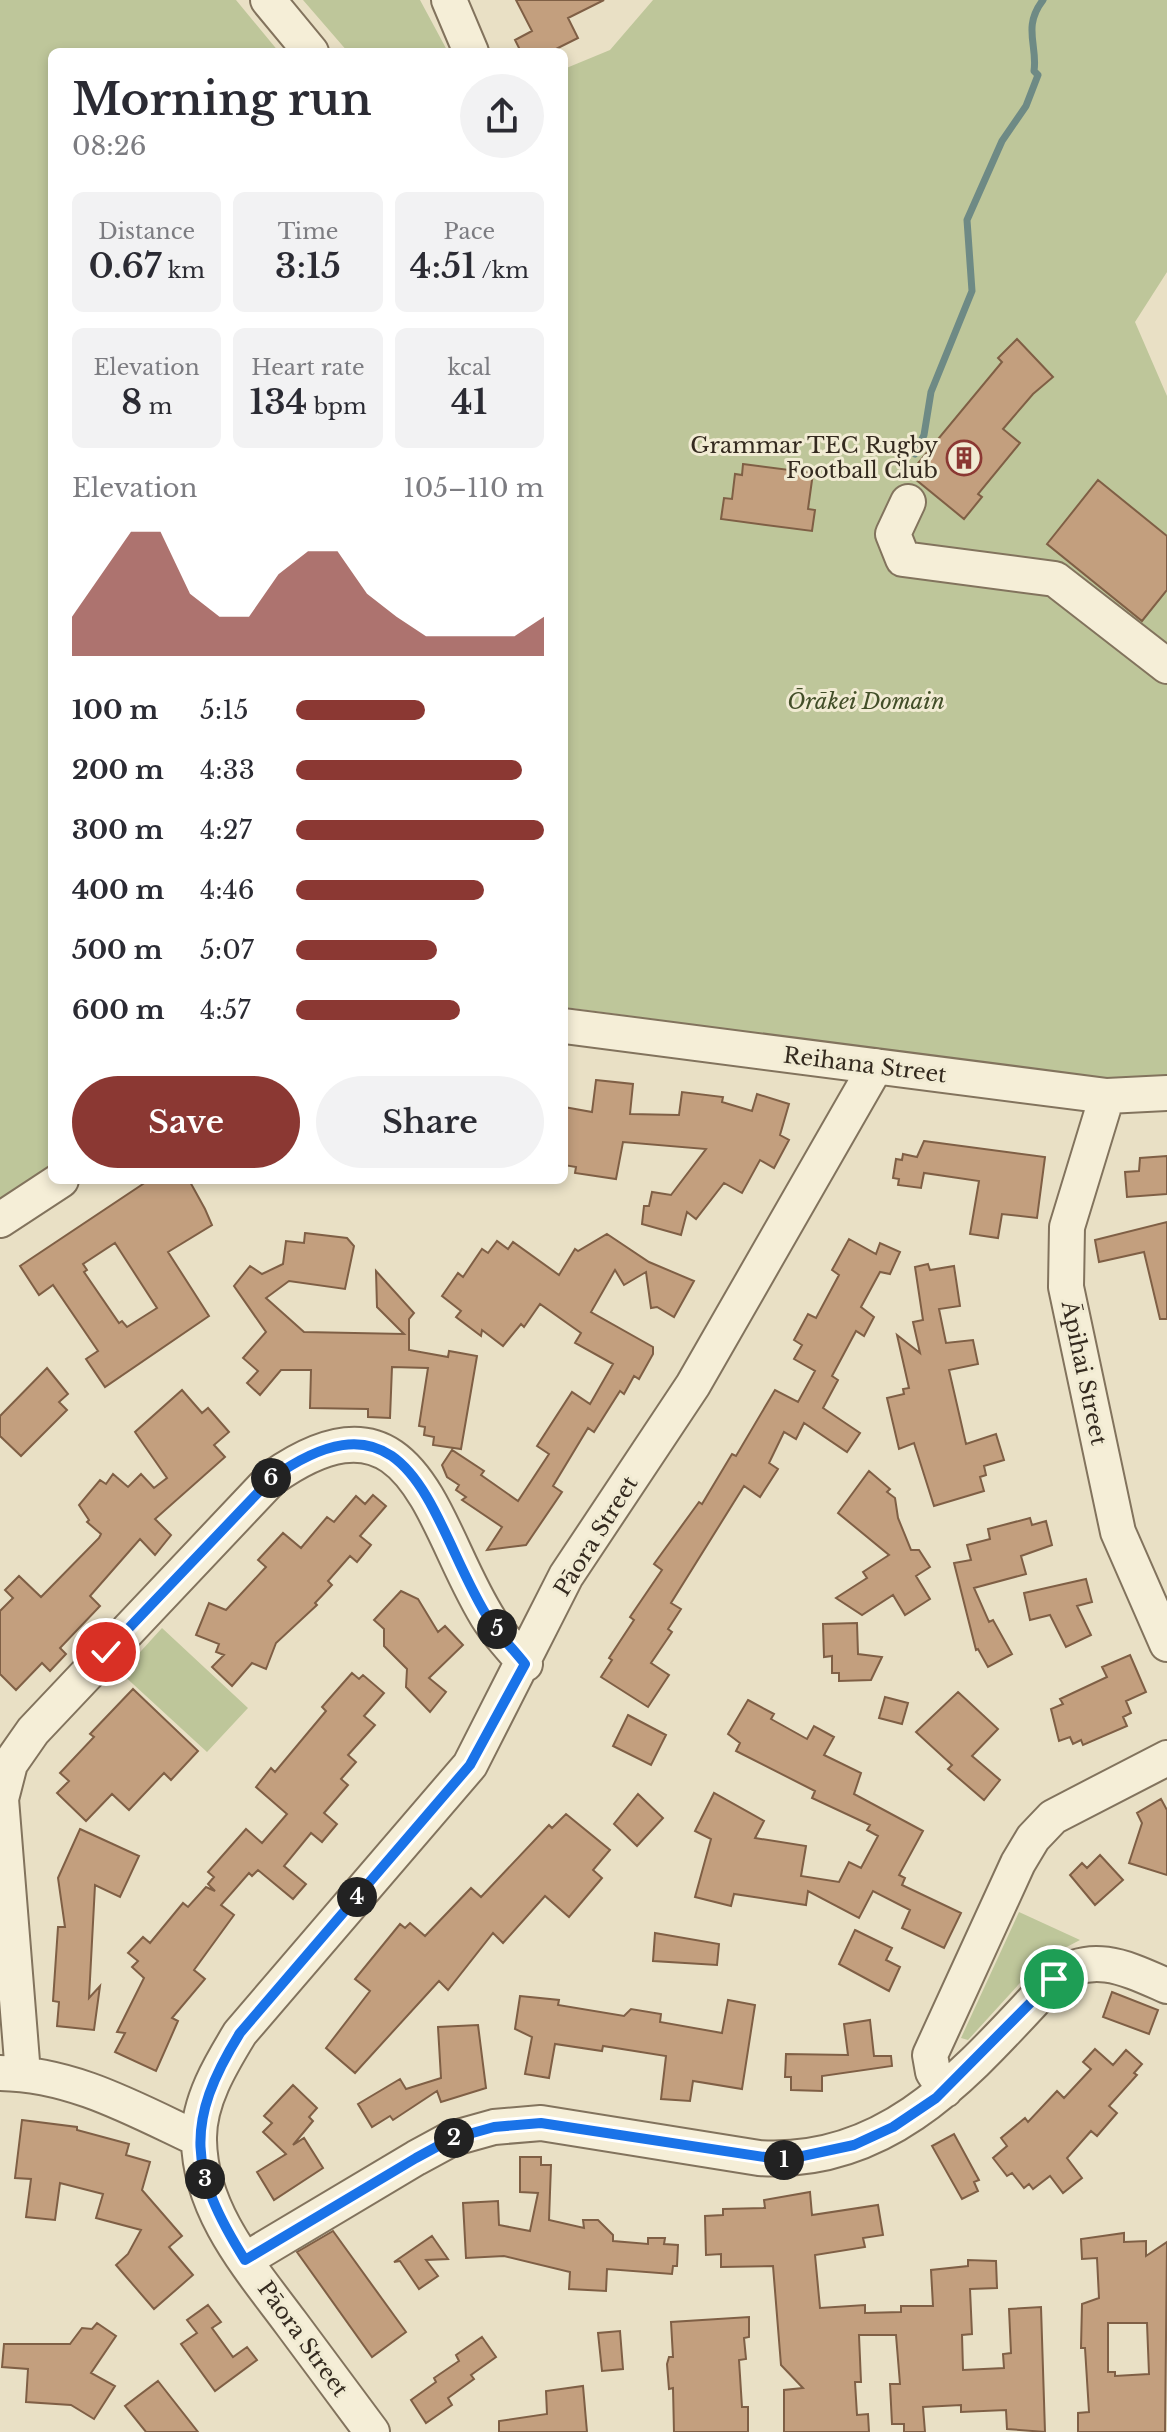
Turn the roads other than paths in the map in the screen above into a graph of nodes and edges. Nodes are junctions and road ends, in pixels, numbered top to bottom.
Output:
1 (268, 0) edge
2 (449, 0) edge
3 (308, 48) edge
4 (469, 48) edge
5 (908, 502) dead end
6 (1167, 666) edge
7 (568, 1027) edge
8 (876, 1066) junction
9 (1167, 1093) edge
10 (1107, 1096) junction
11 (55, 1184) edge
12 (0, 1220) edge
13 (1167, 1644) edge
14 (525, 1664) junction
15 (1167, 1758) edge
16 (1167, 1986) edge
17 (11, 2074) edge
18 (945, 2090) junction
19 (198, 2139) junction
20 (245, 2260) junction
21 (372, 2432) edge

1 - 3 street
2 - 4 street
5 - 6 street
7 - 8 street, Reihana Street
8 - 10 street, Reihana Street
8 - 14 street, Pāora Street
9 - 10 street, Reihana Street
10 - 13 street, Āpihai Street
11 - 12 street
14 - 17 street
14 - 19 street, Pāora Street
15 - 18 street
16 - 18 street
17 - 19 street
18 - 20 street
19 - 20 street, Pāora Street
20 - 21 street, Pāora Street

